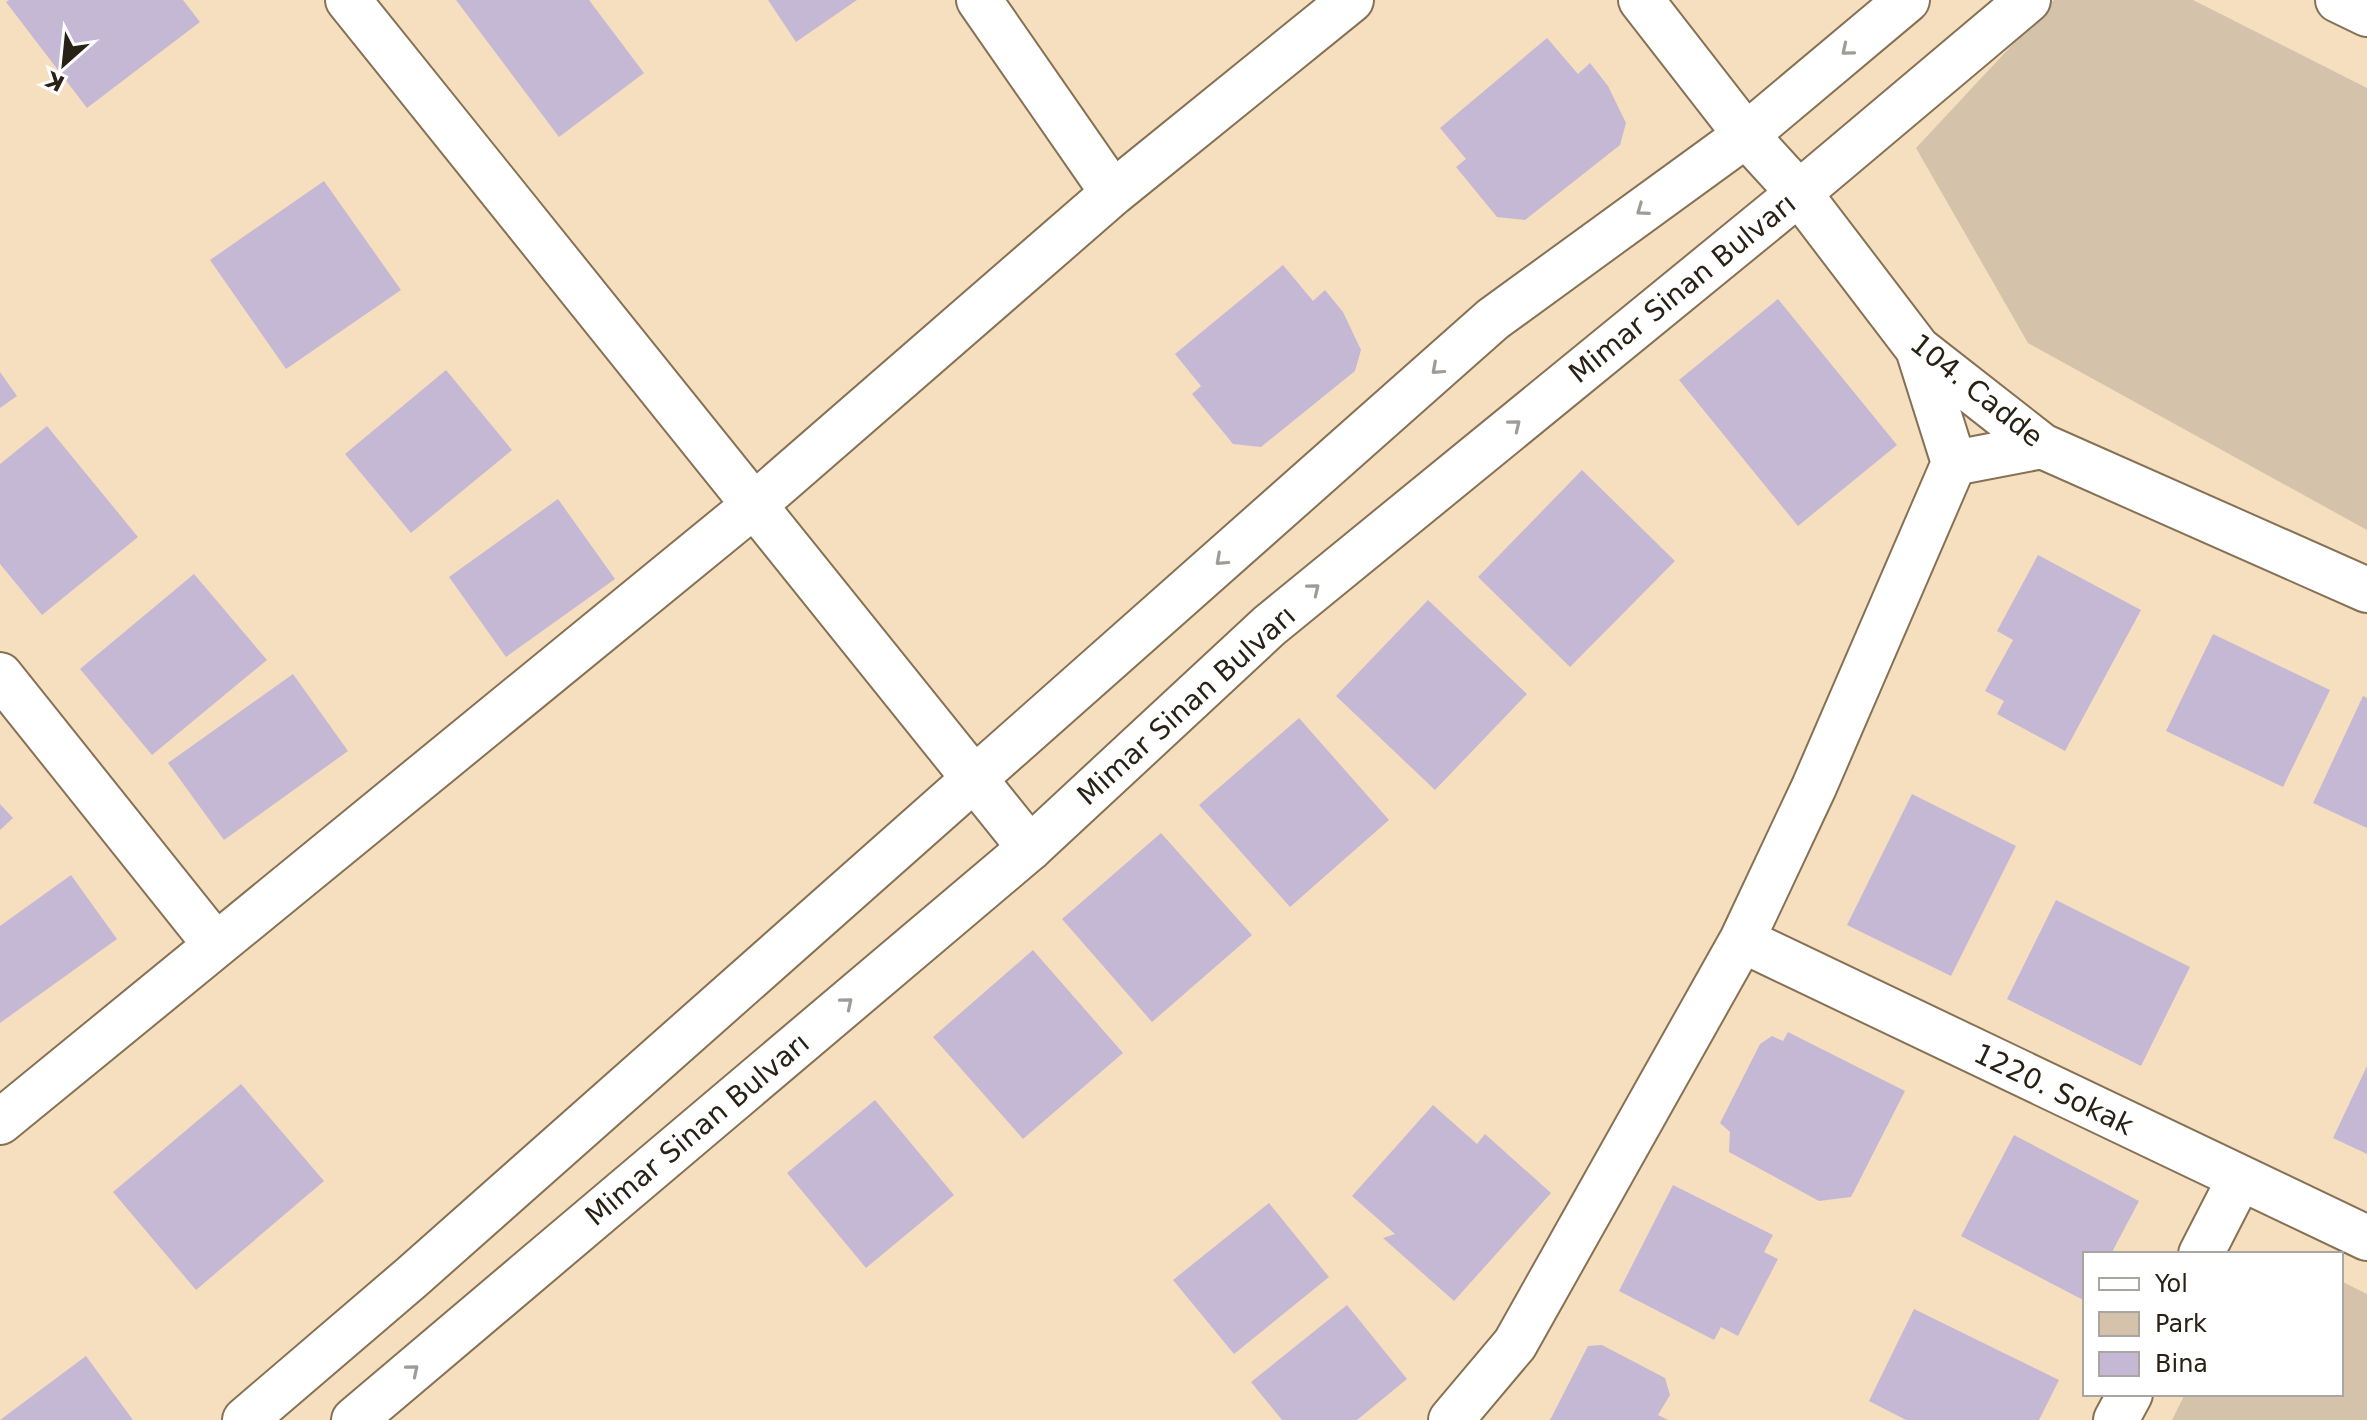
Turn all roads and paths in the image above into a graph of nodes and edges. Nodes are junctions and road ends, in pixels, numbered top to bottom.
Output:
1 (348, 0) edge
2 (979, 0) edge
3 (1351, 0) edge
4 (1641, 0) edge
5 (1907, 0) edge
6 (2028, 0) edge
7 (2338, 0) edge
8 (2367, 14) edge
9 (1746, 135) junction
10 (1113, 193) junction
11 (1799, 193) junction
12 (1918, 349) junction
13 (2042, 446) junction
14 (1954, 463) junction
15 (753, 506) junction
16 (2367, 590) edge
17 (0, 675) edge
18 (973, 780) junction
19 (1030, 848) junction
20 (1742, 940) junction
21 (215, 944) junction
22 (0, 1122) edge
23 (2240, 1178) junction
24 (2367, 1238) edge
25 (2202, 1252) edge
26 (2129, 1396) edge
27 (245, 1420) edge
28 (354, 1420) edge
29 (1451, 1420) edge
30 (2116, 1420) edge

1 - 15 street
2 - 10 street
3 - 10 street
4 - 9 street, 104. Cadde
5 -> 9 street
6 - 11 street, Mimar Sinan Bulvarı
7 - 8 street
9 - 11 street, 104. Cadde
9 -> 18 street
10 - 15 street
11 - 12 street, 104. Cadde
19 -> 11 street, Mimar Sinan Bulvarı
12 - 13 street, 104. Cadde
12 - 14 street
13 - 14 street
13 - 16 street, 104. Cadde
14 - 20 street
15 - 18 street
15 - 21 street
17 - 21 street
18 - 19 street
18 - 27 street
28 -> 19 street, Mimar Sinan Bulvarı
20 - 23 street, 1220. Sokak
20 - 29 street
21 - 22 street
23 - 24 street, 1220. Sokak
23 - 25 street
26 - 30 street

